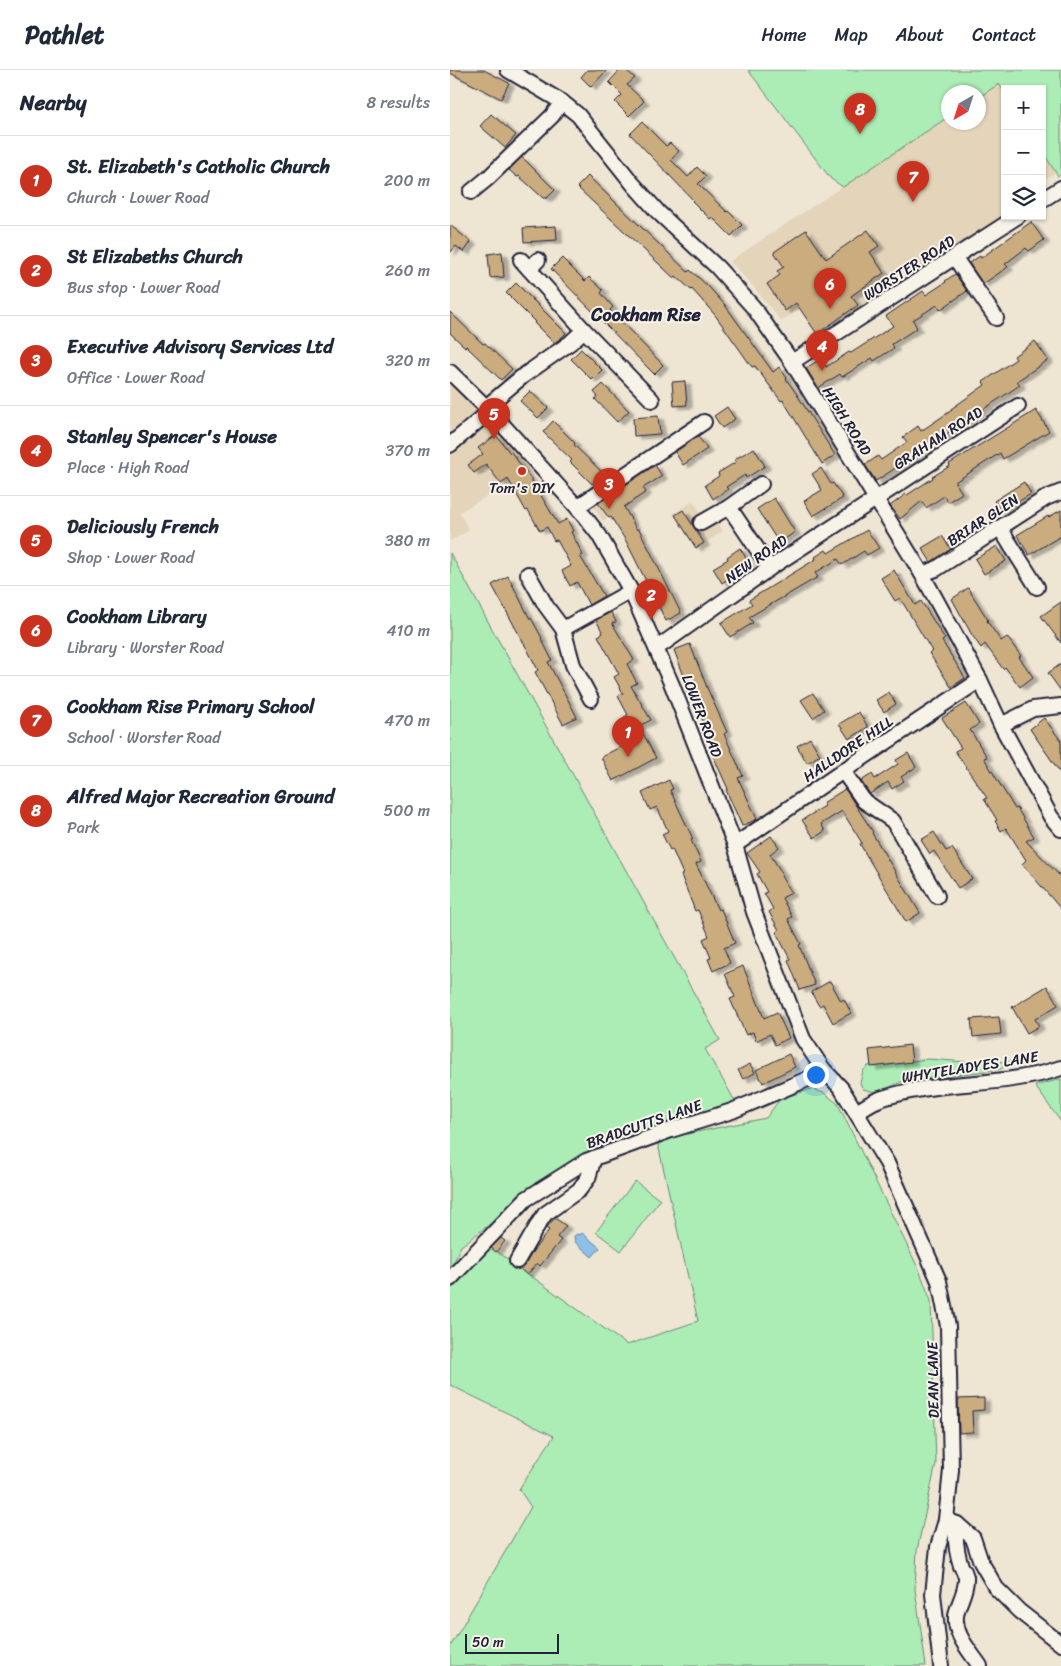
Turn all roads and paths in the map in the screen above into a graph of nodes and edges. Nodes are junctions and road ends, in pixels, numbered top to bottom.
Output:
1 (508, 70) edge
2 (562, 102) junction
3 (1061, 188) edge
4 (471, 192) dead end
5 (1046, 197) edge
6 (1012, 220) edge
7 (955, 258) junction
8 (529, 263) dead end
9 (996, 318) dead end
10 (584, 330) junction
11 (792, 362) junction
12 (450, 372) edge
13 (644, 398) dead end
14 (1018, 406) dead end
15 (488, 409) junction
16 (704, 422) dead end
17 (450, 445) edge
18 (761, 484) dead end
19 (1061, 492) edge
20 (875, 498) junction
21 (577, 507) junction
22 (729, 507) junction
23 (701, 523) dead end
24 (1000, 528) junction
25 (770, 568) junction
26 (528, 574) dead end
27 (922, 574) junction
28 (1037, 588) dead end
29 (631, 591) junction
30 (563, 629) junction
31 (657, 648) junction
32 (980, 680) junction
33 (591, 699) dead end
34 (1061, 706) edge
35 (1001, 725) junction
36 (843, 771) junction
37 (1061, 829) edge
38 (735, 846) junction
39 (937, 896) dead end
40 (1061, 1068) edge
41 (823, 1069) junction
42 (857, 1112) junction
43 (594, 1158) junction
44 (517, 1261) dead end
45 (450, 1279) edge
46 (952, 1522) junction
47 (1061, 1644) edge
48 (941, 1666) edge
49 (980, 1666) edge

1 - 2 street, HIGH ROAD
2 - 4 street
2 - 11 street, HIGH ROAD
3 - 5 street
6 - 7 street, WORSTER ROAD
7 - 9 street
7 - 11 street, WORSTER ROAD
8 - 10 street
10 - 13 street
10 - 15 street
11 - 20 street, HIGH ROAD
12 - 15 street, LOWER ROAD
14 - 20 street, GRAHAM ROAD
15 - 17 street
15 - 21 street, LOWER ROAD
16 - 21 street
18 - 22 street
19 - 24 street, BRIAR GLEN
20 - 25 street, NEW ROAD
20 - 27 street, HIGH ROAD
21 - 29 street, LOWER ROAD
22 - 23 street
22 - 25 street
24 - 27 street, BRIAR GLEN
24 - 28 street
25 - 31 street, NEW ROAD
26 - 30 street
27 - 32 street, HIGH ROAD
29 - 30 street
29 - 31 street, LOWER ROAD
30 - 33 street
31 - 38 street, LOWER ROAD
32 - 35 street, HIGH ROAD
32 - 36 street, HALLDORE HILL
34 - 35 street
35 - 37 street, HIGH ROAD
36 - 38 street, HALLDORE HILL
36 - 39 street
38 - 41 street, LOWER ROAD
40 - 42 street, WHYTELADYES LANE
41 - 42 street, LOWER ROAD
41 - 43 street, BRADCUTTS LANE
42 - 46 street, DEAN LANE
43 - 44 street
43 - 45 street, BRADCUTTS LANE
46 - 47 street
46 - 48 street, DEAN LANE
46 - 49 street

